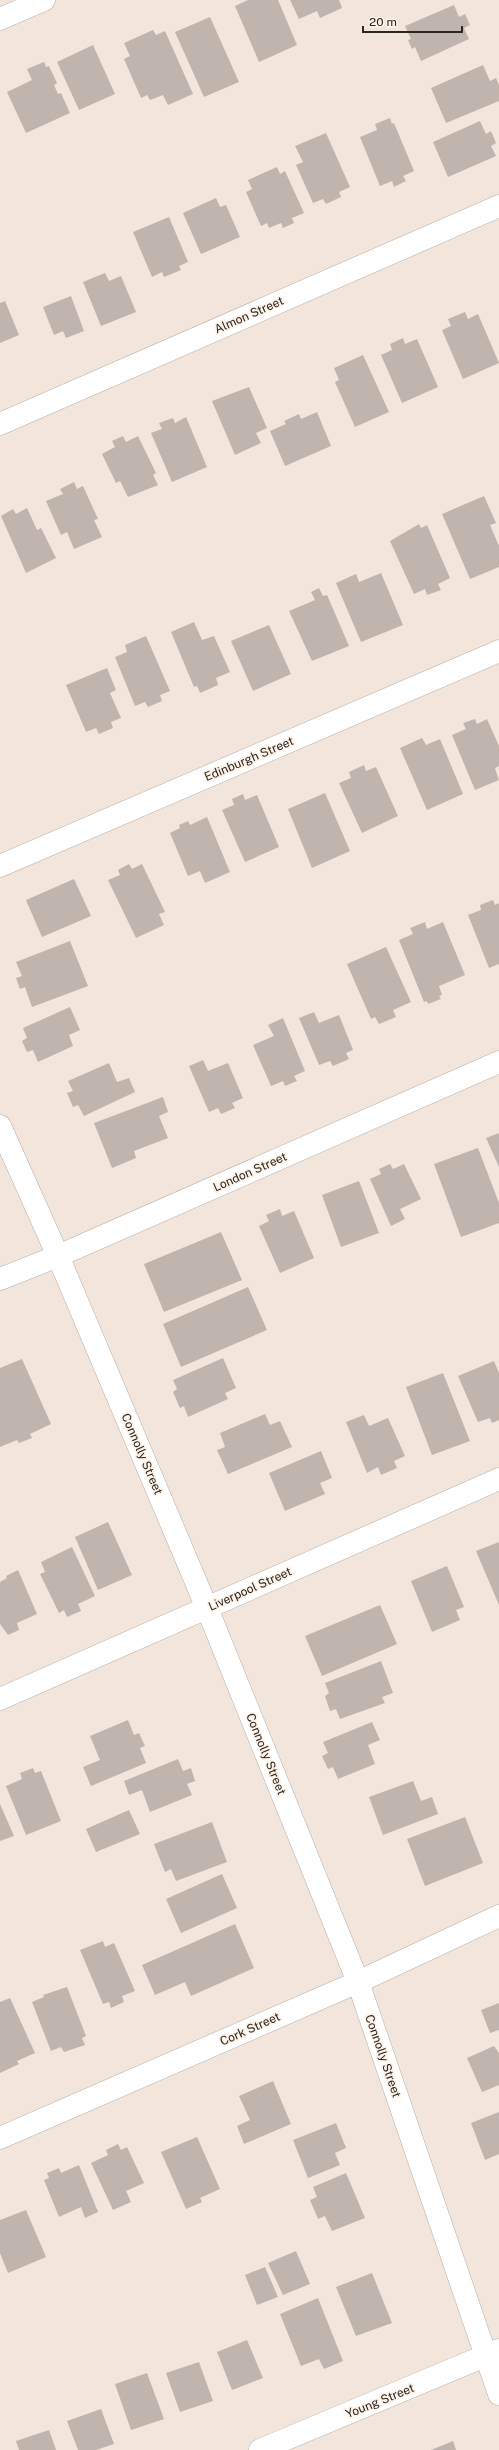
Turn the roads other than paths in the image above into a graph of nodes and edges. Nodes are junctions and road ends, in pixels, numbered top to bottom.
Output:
1 (44, 0) edge
2 (0, 19) edge
3 (499, 206) edge
4 (0, 424) edge
5 (499, 651) edge
6 (0, 866) edge
7 (499, 1062) edge
8 (0, 1126) edge
9 (58, 1256) junction
10 (0, 1279) edge
11 (499, 1479) edge
12 (207, 1608) junction
13 (0, 1699) edge
14 (499, 1916) edge
15 (358, 1982) junction
16 (0, 2138) edge
17 (492, 2353) edge
18 (499, 2394) edge
19 (260, 2450) edge

1 - 2 street
3 - 4 street, Almon Street
5 - 6 street, Edinburgh Street
7 - 9 street, London Street
8 - 9 street, Connolly Street
9 - 10 street, London Street
9 - 12 street, Connolly Street
11 - 12 street, Liverpool Street
12 - 13 street, Liverpool Street
12 - 15 street, Connolly Street
14 - 15 street, Cork Street
15 - 16 street, Cork Street
15 - 17 street, Connolly Street
17 - 18 street, Connolly Street
17 - 19 street, Young Street

